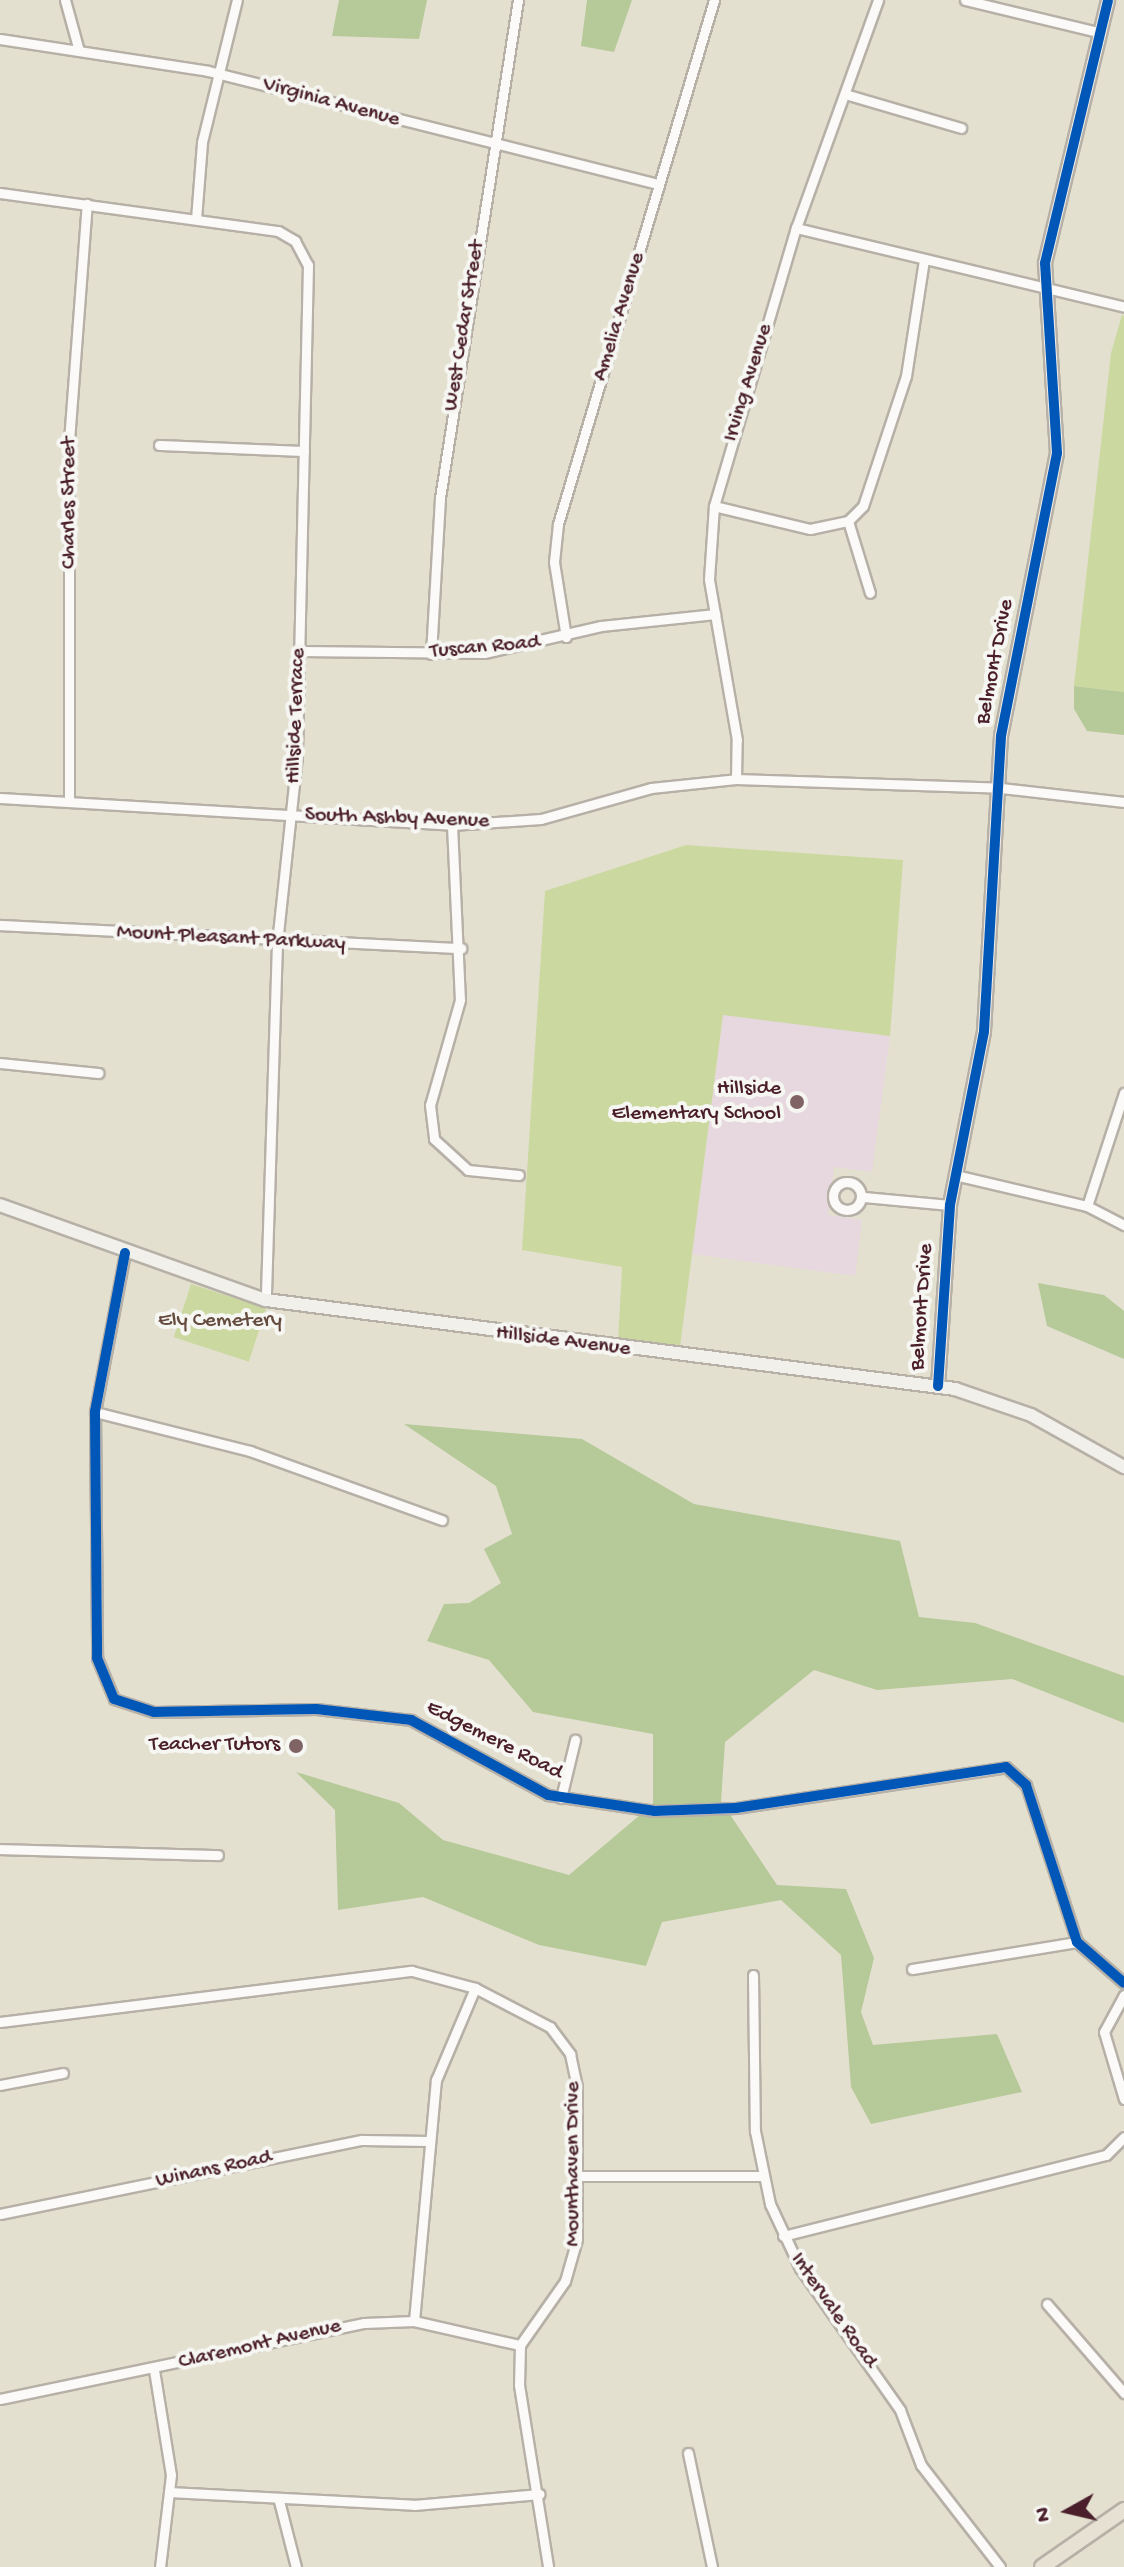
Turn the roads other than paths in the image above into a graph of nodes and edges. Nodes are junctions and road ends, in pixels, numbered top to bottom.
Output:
1 (65, 0) edge
2 (237, 0) edge
3 (518, 0) edge
4 (714, 0) edge
5 (878, 0) edge
6 (965, 0) edge
7 (1108, 0) edge
8 (1101, 33) junction
9 (0, 39) edge
10 (79, 51) junction
11 (219, 74) junction
12 (845, 94) junction
13 (961, 128) dead end
14 (493, 145) junction
15 (659, 184) junction
16 (0, 193) edge
17 (87, 204) junction
18 (196, 219) junction
19 (796, 228) junction
20 (924, 260) junction
21 (1044, 289) junction
22 (1124, 307) edge
23 (159, 445) dead end
24 (304, 451) junction
25 (714, 506) junction
26 (848, 521) junction
27 (870, 593) dead end
28 (715, 614) junction
29 (566, 637) junction
30 (300, 651) junction
31 (431, 654) junction
32 (736, 779) junction
33 (1001, 788) junction
34 (0, 798) edge
35 (69, 802) junction
36 (1124, 802) edge
37 (291, 815) junction
38 (452, 825) junction
39 (0, 925) edge
40 (277, 943) junction
41 (461, 948) junction
42 (0, 1063) edge
43 (98, 1073) dead end
44 (1124, 1093) edge
45 (519, 1175) dead end
46 (955, 1175) junction
47 (864, 1197) dead end
48 (0, 1205) edge
49 (950, 1205) junction
50 (1087, 1206) junction
51 (1124, 1225) edge
52 (125, 1253) junction
53 (266, 1300) junction
54 (938, 1386) junction
55 (95, 1412) junction
56 (1124, 1467) edge
57 (442, 1520) dead end
58 (575, 1740) dead end
59 (561, 1798) junction
60 (0, 1849) edge
61 (218, 1855) dead end
62 (1077, 1942) junction
63 (912, 1969) dead end
64 (753, 1975) dead end
65 (1124, 1983) edge
66 (475, 1988) junction
67 (1124, 1995) edge
68 (0, 2022) edge
69 (63, 2073) dead end
70 (0, 2085) edge
71 (1124, 2099) edge
72 (1124, 2137) edge
73 (429, 2141) junction
74 (578, 2176) junction
75 (762, 2176) junction
76 (0, 2214) edge
77 (783, 2236) junction
78 (1047, 2304) dead end
79 (414, 2321) junction
80 (520, 2345) junction
81 (154, 2370) junction
82 (1124, 2393) edge
83 (0, 2399) edge
84 (688, 2453) dead end
85 (169, 2492) junction
86 (540, 2494) junction
87 (279, 2501) junction
88 (1124, 2510) edge
89 (160, 2567) edge
90 (296, 2567) edge
91 (548, 2567) edge
92 (712, 2567) edge
93 (1000, 2567) edge
94 (1042, 2567) edge

1 - 10 street
2 - 11 street
3 - 14 street, West Cedar Street
4 - 15 street, Amelia Avenue
5 - 12 street, Irving Avenue
6 - 8 street
7 - 8 street, Belmont Drive
8 - 21 street, Belmont Drive
9 - 10 street, Virginia Avenue
10 - 11 street, Virginia Avenue
11 - 14 street, Virginia Avenue
11 - 18 street
12 - 13 street
12 - 19 street, Irving Avenue
14 - 15 street, Virginia Avenue
14 - 31 street, West Cedar Street
15 - 29 street, Amelia Avenue
16 - 17 street
17 - 18 street
17 - 35 street, Charles Street
18 - 24 street, Hillside Terrace
19 - 20 street
19 - 25 street, Irving Avenue
20 - 21 street
20 - 26 street
21 - 22 street
21 - 33 street, Belmont Drive
23 - 24 street
24 - 30 street, Hillside Terrace
25 - 26 street
25 - 28 street, Irving Avenue
26 - 27 street
28 - 29 street, Tuscan Road
28 - 32 street, Irving Avenue
29 - 31 street, Tuscan Road
30 - 31 street, Tuscan Road
30 - 37 street, Hillside Terrace
32 - 33 street, South Ashby Avenue
32 - 38 street, South Ashby Avenue
33 - 36 street, South Ashby Avenue
33 - 46 street, Belmont Drive
34 - 35 street, South Ashby Avenue
35 - 37 street, South Ashby Avenue
37 - 38 street, South Ashby Avenue
37 - 40 street, Hillside Terrace
38 - 41 street
39 - 40 street, Mount Pleasant Parkway
40 - 41 street, Mount Pleasant Parkway
40 - 53 street, Hillside Terrace
41 - 45 street
42 - 43 street
44 - 50 street
46 - 49 street, Belmont Drive
46 - 50 street
47 - 49 street
48 - 52 street, Hillside Avenue
49 - 54 street, Belmont Drive
50 - 51 street
52 - 53 street, Hillside Avenue
52 - 55 street, Edgemere Road
53 - 54 street, Hillside Avenue
54 - 56 street, Hillside Avenue
55 - 57 street
55 - 59 street, Edgemere Road
58 - 59 street
59 - 62 street, Edgemere Road
60 - 61 street
62 - 63 street
62 - 65 street
64 - 75 street, Intervale Road
66 - 68 street, Mounthaven Drive
66 - 73 street
66 - 74 street, Mounthaven Drive
67 - 71 street
69 - 70 street
72 - 77 street
73 - 76 street, Winans Road
73 - 79 street
74 - 75 street
74 - 80 street, Mounthaven Drive
75 - 77 street, Intervale Road
77 - 93 street, Intervale Road
78 - 82 street
79 - 80 street, Claremont Avenue
79 - 81 street, Claremont Avenue
80 - 86 street
81 - 83 street, Claremont Avenue
81 - 85 street
84 - 92 street
85 - 87 street
85 - 89 street
86 - 87 street
86 - 91 street
87 - 90 street
88 - 94 main road

